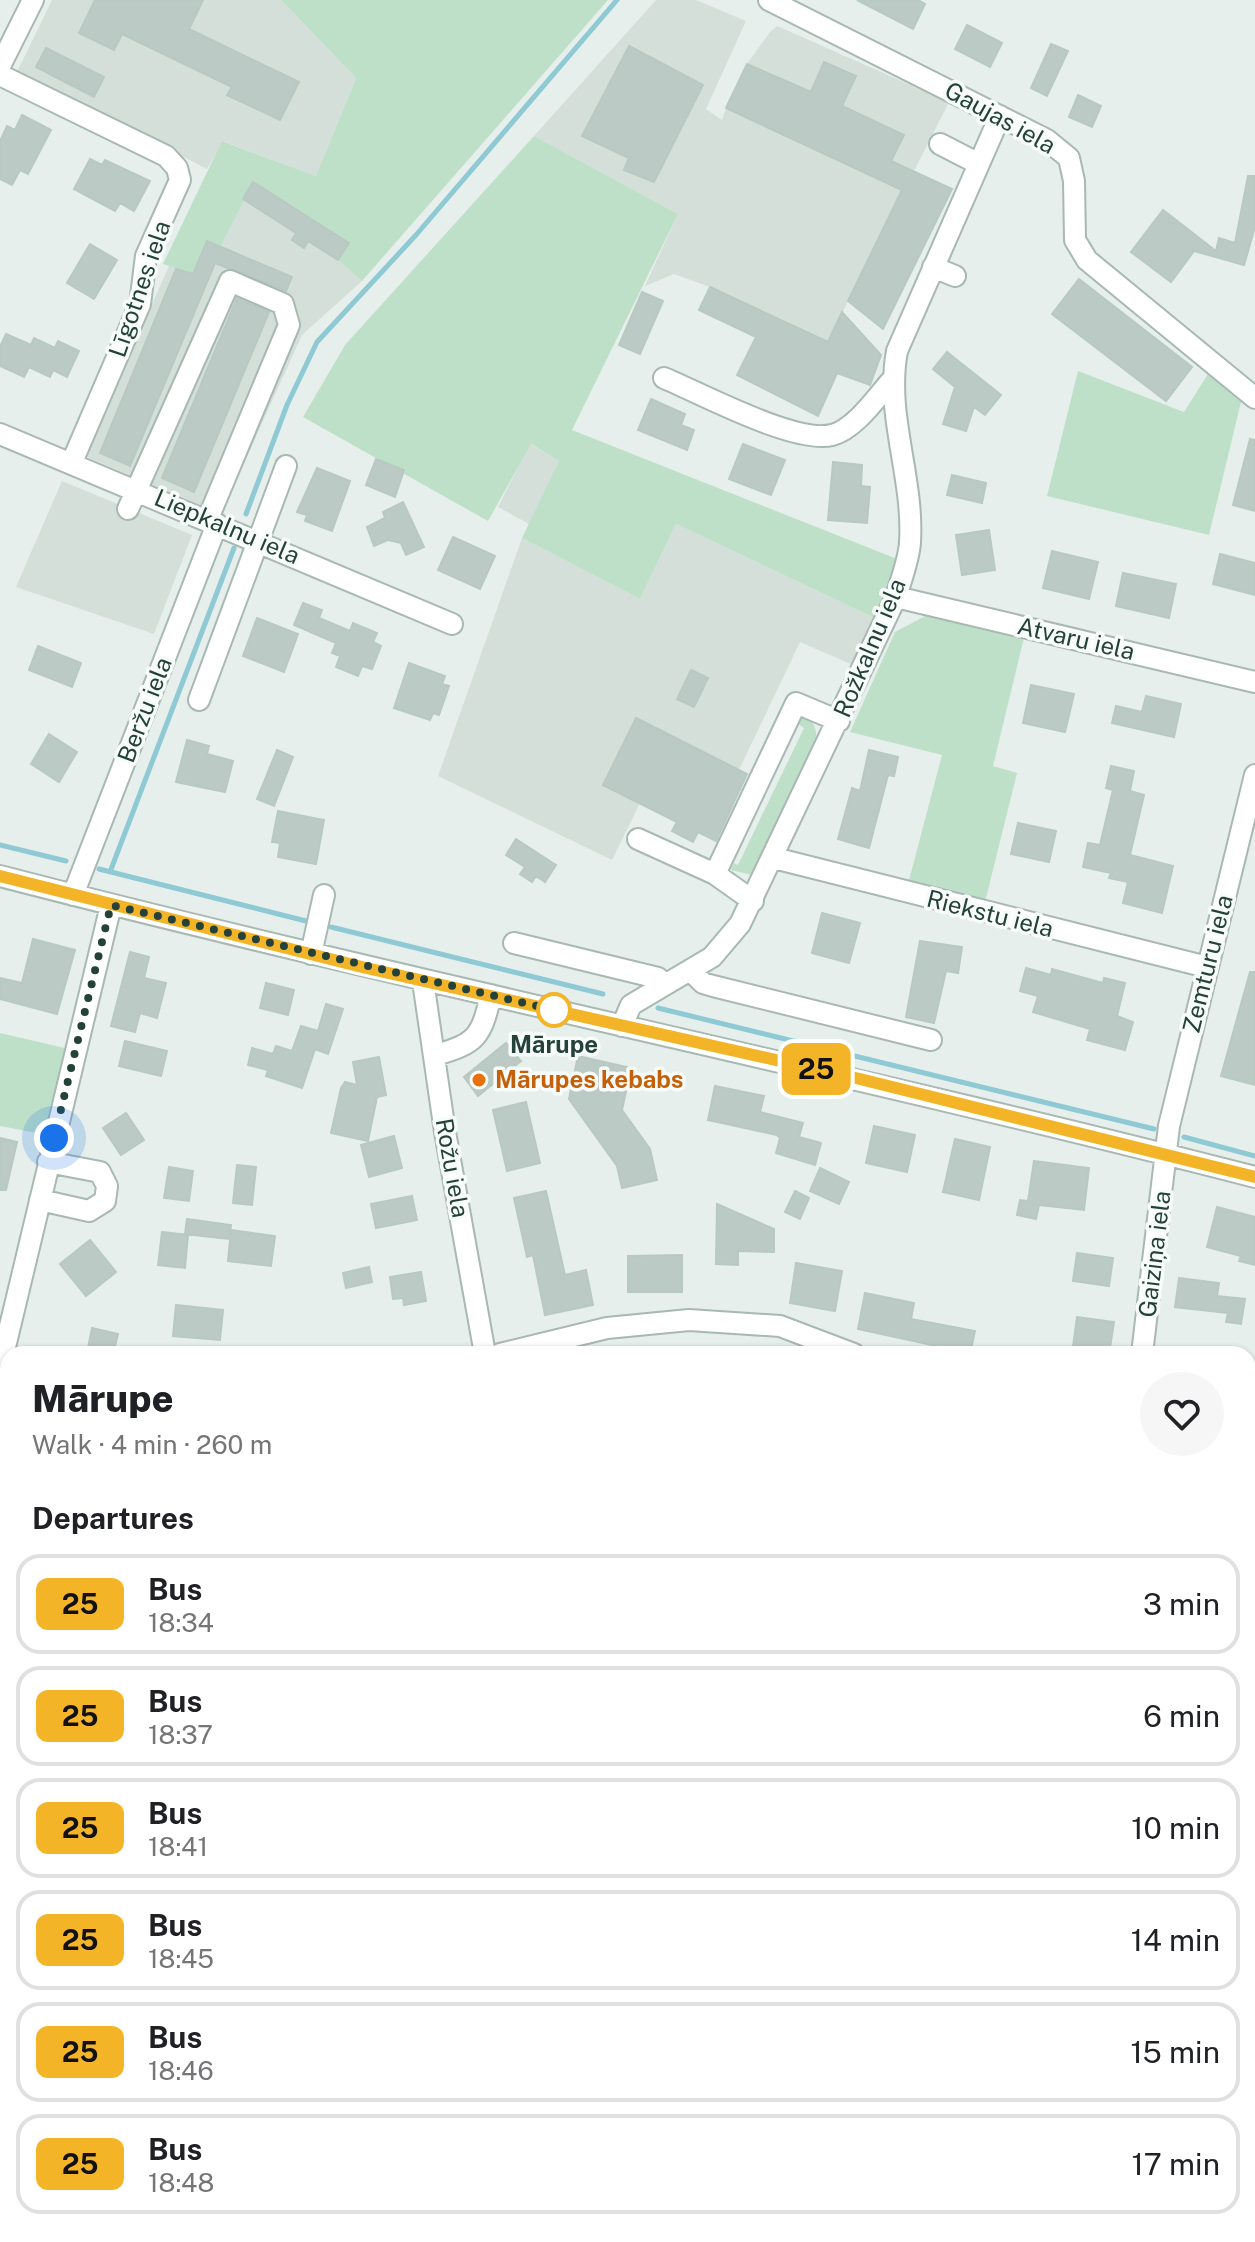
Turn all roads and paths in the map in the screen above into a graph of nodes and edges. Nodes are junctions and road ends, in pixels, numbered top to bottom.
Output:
1 (33, 0) edge
2 (769, 0) edge
3 (0, 66) edge
4 (0, 75) edge
5 (1000, 116) junction
6 (940, 144) dead end
7 (977, 163) junction
8 (933, 267) junction
9 (955, 276) dead end
10 (664, 378) dead end
11 (891, 381) junction
12 (1255, 398) edge
13 (0, 434) edge
14 (72, 462) junction
15 (286, 466) dead end
16 (137, 489) junction
17 (128, 509) dead end
18 (212, 523) junction
19 (258, 540) junction
20 (896, 597) junction
21 (452, 624) dead end
22 (1255, 682) edge
23 (199, 700) dead end
24 (839, 721) junction
25 (1255, 775) edge
26 (638, 839) dead end
27 (774, 858) junction
28 (715, 874) junction
29 (0, 876) edge
30 (73, 895) junction
31 (324, 895) dead end
32 (753, 901) junction
33 (111, 905) junction
34 (514, 943) dead end
35 (311, 954) junction
36 (613, 966) junction
37 (1207, 967) junction
38 (691, 971) junction
39 (423, 981) junction
40 (664, 985) junction
41 (491, 995) junction
42 (631, 1005) junction
43 (622, 1026) junction
44 (931, 1040) dead end
45 (436, 1055) junction
46 (1167, 1154) junction
47 (48, 1162) junction
48 (1255, 1177) edge
49 (40, 1200) junction
50 (5, 1346) edge
51 (484, 1346) edge
52 (533, 1346) edge
53 (833, 1346) edge
54 (1143, 1346) edge

1 - 3 street
2 - 5 street, Gaujas iela
4 - 14 street, Līgotnes iela
5 - 7 street, Rožkalnu iela
5 - 12 street, Gaujas iela
6 - 7 street
7 - 8 street, Rožkalnu iela
8 - 9 street
8 - 11 street, Rožkalnu iela
10 - 11 street
11 - 20 street, Rožkalnu iela
13 - 14 street, Liepkalnu iela
14 - 16 street, Liepkalnu iela
15 - 19 street
16 - 17 street
16 - 18 street, Liepkalnu iela
16 - 18 street, Beržu iela
18 - 19 street, Liepkalnu iela
18 - 30 street, Beržu iela
19 - 21 street, Liepkalnu iela
19 - 23 street
20 - 22 street, Atvaru iela
20 - 24 street, Rožkalnu iela
24 - 27 street, Rožkalnu iela
24 - 28 street
25 - 37 street, Zemturu iela
26 - 28 street
27 - 32 street, Rožkalnu iela
27 - 37 street, Riekstu iela
28 - 32 street
29 - 30 street
30 - 33 street
31 - 35 street
32 - 38 street, Rožkalnu iela
33 - 35 street
33 - 47 street
34 - 36 street
35 - 39 street
36 - 40 street
36 - 42 street
37 - 46 street, Zemturu iela
38 - 40 street, Rožkalnu iela
38 - 44 street
39 - 41 street
39 - 45 street, Rožu iela
40 - 42 street, Rožkalnu iela
41 - 43 street
41 - 45 street
42 - 43 street
43 - 46 street
45 - 51 street, Rožu iela
46 - 48 street
46 - 54 street, Gaiziņa iela
47 - 49 street
47 - 49 street
49 - 50 street
52 - 53 street

